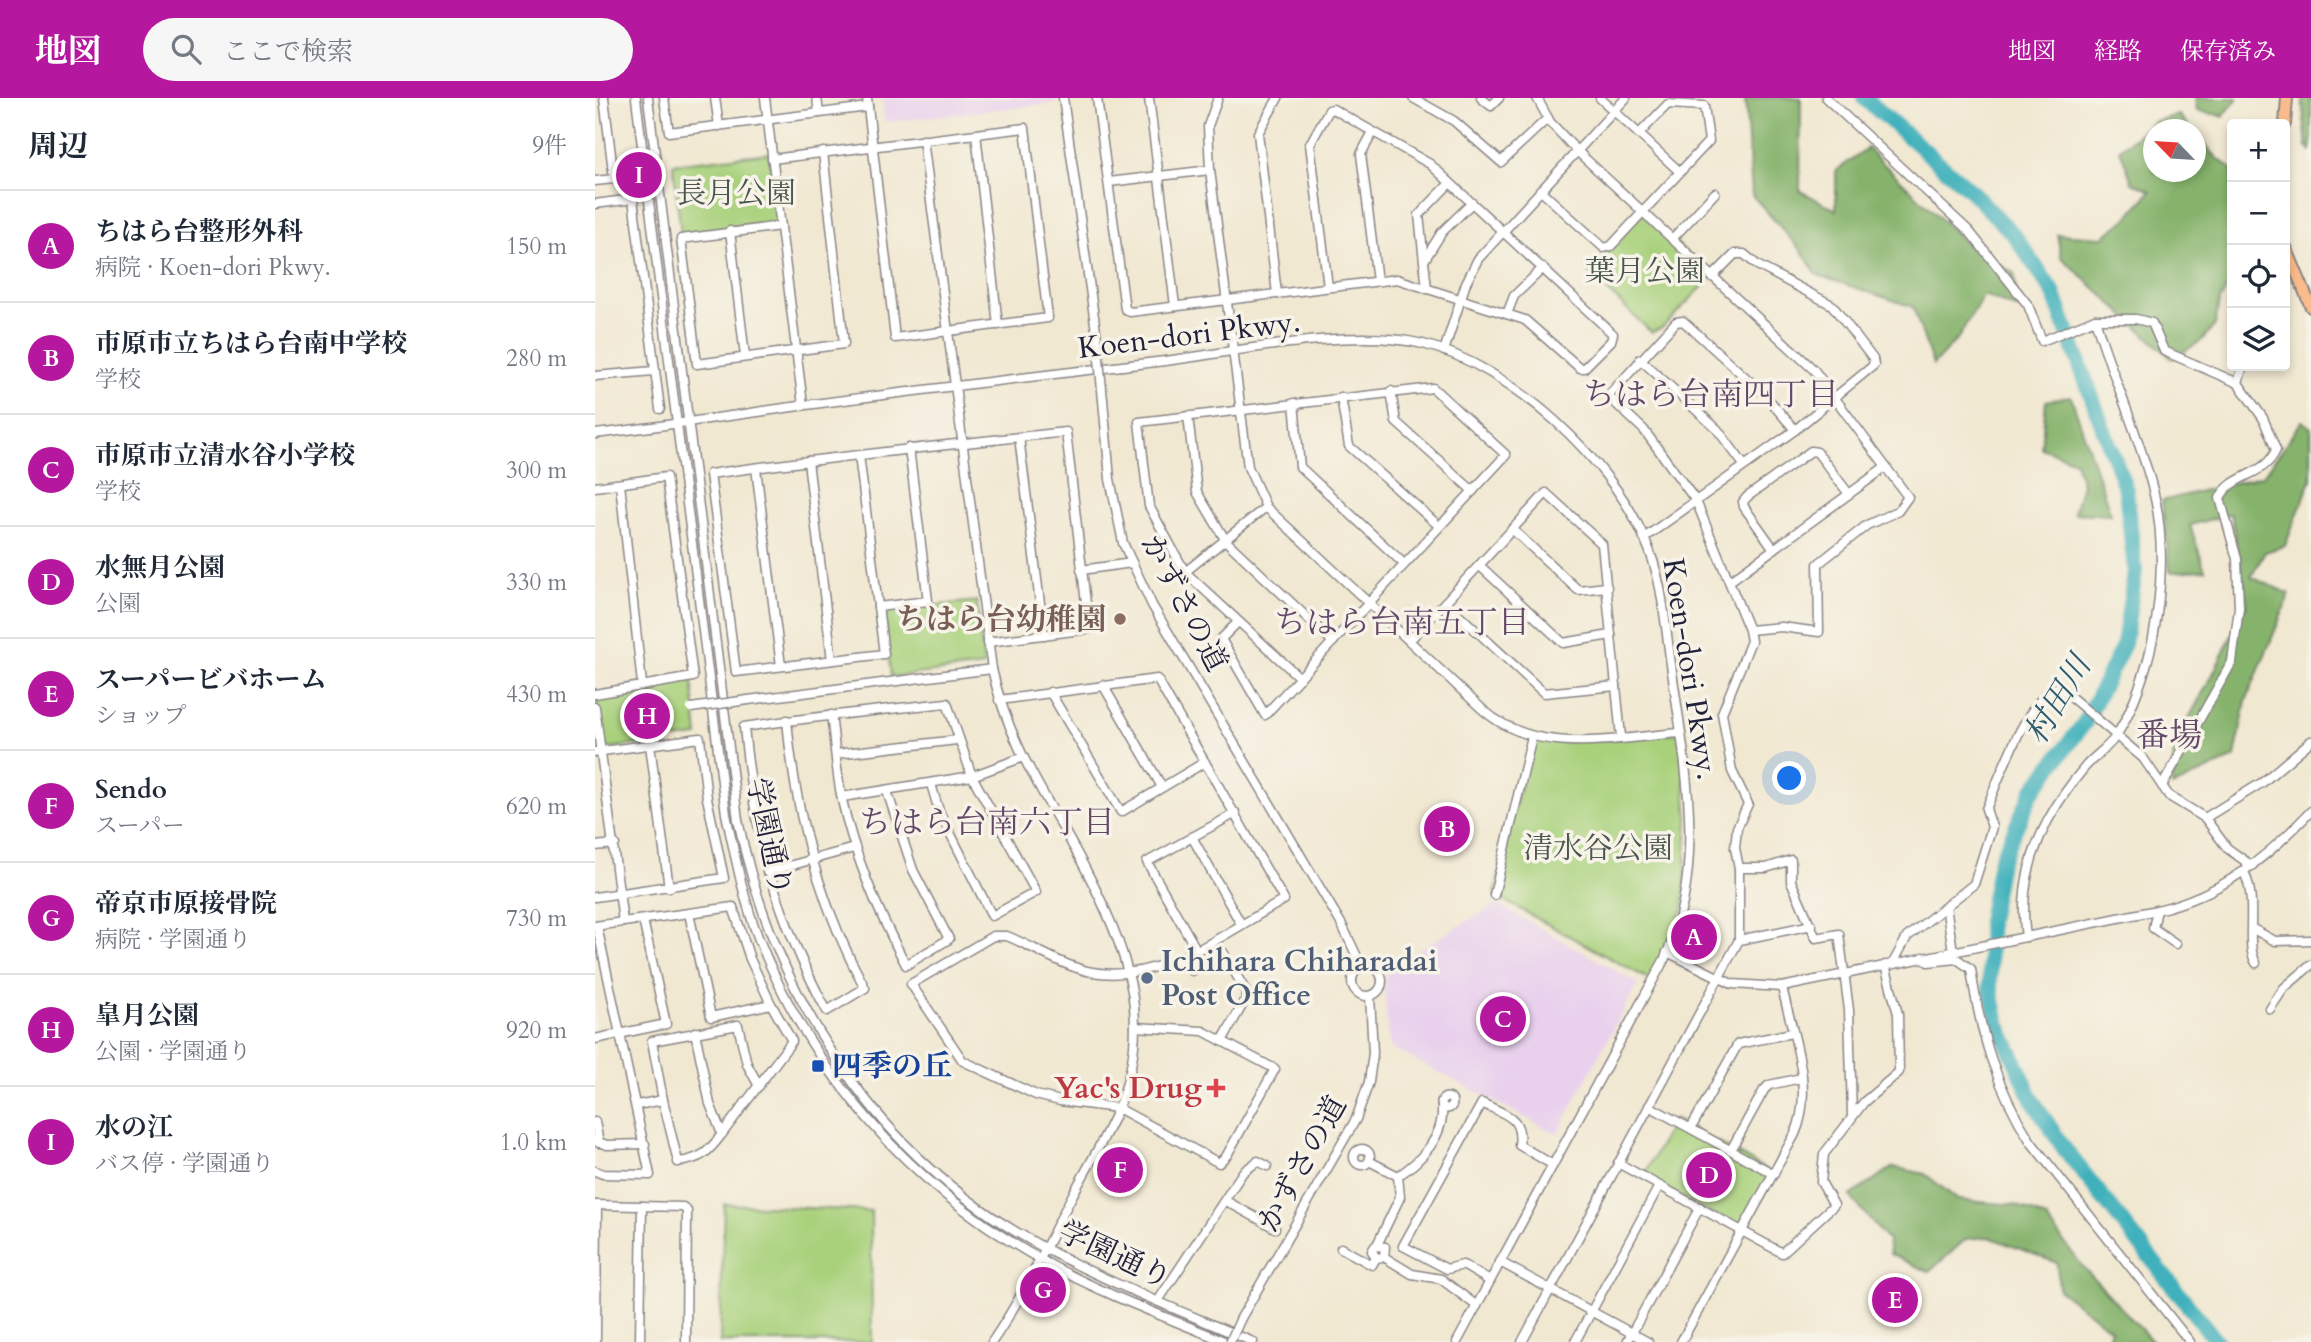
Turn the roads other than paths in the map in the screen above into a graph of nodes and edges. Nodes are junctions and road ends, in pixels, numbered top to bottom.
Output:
1 (604, 98) edge
2 (636, 98) edge
3 (647, 98) edge
4 (664, 98) edge
5 (715, 98) edge
6 (765, 98) edge
7 (817, 98) edge
8 (1063, 98) edge
9 (1097, 98) edge
10 (1149, 98) edge
11 (1218, 98) edge
12 (1278, 98) edge
13 (1413, 98) edge
14 (1481, 98) edge
15 (1499, 98) edge
16 (1537, 98) edge
17 (1600, 98) edge
18 (1626, 98) edge
19 (1826, 98) edge
20 (2287, 98) edge
21 (868, 103) edge
22 (1614, 111) junction
23 (819, 113) junction
24 (1548, 118) junction
25 (2285, 119) edge
26 (768, 121) junction
27 (607, 124) junction
28 (595, 125) edge
29 (719, 125) junction
30 (1373, 132) junction
31 (976, 134) junction
32 (1639, 134) junction
33 (923, 141) junction
34 (873, 145) junction
35 (1577, 151) junction
36 (823, 152) junction
37 (772, 159) junction
38 (1210, 170) junction
39 (1680, 172) junction
40 (1158, 176) junction
41 (595, 181) edge
42 (1109, 182) junction
43 (1450, 183) junction
44 (1540, 190) junction
45 (1715, 192) dead end
46 (1472, 203) junction
47 (595, 204) edge
48 (1643, 211) junction
49 (781, 226) junction
50 (730, 231) junction
51 (1503, 231) junction
52 (1672, 239) junction
53 (2290, 257) edge
54 (1425, 259) junction
55 (1543, 268) junction
56 (1713, 277) junction
57 (1377, 281) junction
58 (1328, 287) junction
59 (1427, 289) junction
60 (1277, 293) junction
61 (1461, 299) junction
62 (1226, 300) junction
63 (1175, 306) junction
64 (2311, 307) edge
65 (1507, 314) junction
66 (2095, 319) junction
67 (998, 325) junction
68 (947, 331) junction
69 (796, 349) junction
70 (1444, 351) junction
71 (1234, 352) junction
72 (745, 356) junction
73 (1640, 359) junction
74 (654, 371) junction
75 (2242, 371) edge
76 (595, 376) edge
77 (2238, 383) junction
78 (954, 387) junction
79 (1391, 391) junction
80 (1341, 397) junction
81 (1836, 397) junction
82 (1294, 403) junction
83 (803, 405) junction
84 (660, 410) dead end
85 (1240, 410) junction
86 (1188, 416) junction
87 (688, 424) junction
88 (678, 425) junction
89 (1795, 429) junction
90 (595, 434) edge
91 (1019, 437) junction
92 (961, 442) junction
93 (909, 448) junction
94 (859, 455) junction
95 (808, 461) junction
96 (1744, 466) junction
97 (1886, 467) junction
98 (756, 468) junction
99 (620, 484) junction
100 (595, 487) edge
101 (1473, 491) junction
102 (1849, 494) junction
103 (1696, 500) junction
104 (1266, 507) junction
105 (1439, 526) junction
106 (1513, 529) junction
107 (1644, 538) junction
108 (1226, 541) junction
109 (1774, 549) junction
110 (1132, 562) junction
111 (1404, 564) junction
112 (1479, 565) junction
113 (1081, 570) junction
114 (1185, 572) junction
115 (1730, 581) junction
116 (1607, 587) junction
117 (1445, 602) junction
118 (1370, 603) junction
119 (878, 607) junction
120 (1238, 622) junction
121 (1749, 630) junction
122 (1044, 635) junction
123 (1611, 635) junction
124 (1410, 640) junction
125 (988, 642) junction
126 (1333, 642) junction
127 (832, 660) junction
128 (781, 666) junction
129 (992, 669) junction
130 (1300, 678) junction
131 (642, 684) junction
132 (1103, 685) junction
133 (1616, 687) junction
134 (1050, 692) junction
135 (595, 694) edge
136 (999, 700) junction
137 (595, 707) edge
138 (691, 708) dead end
139 (831, 715) junction
140 (787, 720) junction
141 (1680, 733) junction
142 (2117, 735) junction
143 (1532, 737) junction
144 (1622, 737) junction
145 (957, 740) junction
146 (2311, 741) edge
147 (650, 745) junction
148 (598, 752) edge
149 (837, 754) junction
150 (1021, 758) junction
151 (1205, 762) junction
152 (972, 776) junction
153 (930, 784) junction
154 (2162, 786) junction
155 (1162, 787) junction
156 (887, 791) junction
157 (842, 797) junction
158 (2311, 811) edge
159 (1236, 813) junction
160 (2205, 818) junction
161 (2301, 822) junction
162 (2311, 828) edge
163 (1192, 837) junction
164 (614, 844) junction
165 (595, 846) edge
166 (854, 848) junction
167 (810, 860) junction
168 (2252, 866) junction
169 (1739, 869) junction
170 (767, 872) junction
171 (2244, 872) junction
172 (669, 888) junction
173 (620, 894) junction
174 (1494, 895) dead end
175 (595, 897) edge
176 (1946, 906) junction
177 (2157, 910) junction
178 (689, 914) junction
179 (643, 920) junction
180 (623, 922) junction
181 (1241, 924) junction
182 (1812, 925) junction
183 (596, 926) edge
184 (2253, 929) junction
185 (2026, 937) junction
186 (1739, 940) junction
187 (2311, 940) edge
188 (2176, 944) dead end
189 (1196, 949) junction
190 (1953, 951) junction
191 (1667, 952) junction
192 (1923, 957) junction
193 (2256, 963) dead end
194 (1889, 964) junction
195 (2311, 965) edge
196 (1362, 967) junction
197 (1192, 971) dead end
198 (1129, 973) junction
199 (1843, 973) junction
200 (1717, 978) junction
201 (1782, 987) junction
202 (1370, 996) junction
203 (771, 1004) junction
204 (2270, 1009) dead end
205 (1135, 1027) junction
206 (622, 1032) junction
207 (695, 1032) junction
208 (1792, 1033) junction
209 (595, 1039) edge
210 (1222, 1041) junction
211 (1801, 1078) junction
212 (759, 1086) junction
213 (663, 1100) junction
214 (637, 1105) junction
215 (1649, 1106) junction
216 (1442, 1107) dead end
217 (1118, 1108) junction
218 (1852, 1115) junction
219 (595, 1122) edge
220 (1691, 1128) junction
221 (722, 1135) junction
222 (597, 1142) edge
223 (645, 1144) junction
224 (1731, 1150) junction
225 (1369, 1161) dead end
226 (1618, 1163) junction
227 (1553, 1165) junction
228 (1267, 1166) dead end
229 (595, 1171) edge
230 (1774, 1174) junction
231 (1398, 1176) junction
232 (1659, 1186) junction
233 (1226, 1201) junction
234 (596, 1205) edge
235 (642, 1206) junction
236 (1700, 1207) junction
237 (1275, 1228) dead end
238 (1743, 1231) junction
239 (1045, 1248) junction
240 (1341, 1248) dead end
241 (1380, 1257) junction
242 (1039, 1259) junction
243 (1500, 1262) junction
244 (1490, 1281) junction
245 (1551, 1289) junction
246 (1158, 1301) junction
247 (1477, 1306) junction
248 (1591, 1311) junction
249 (1632, 1333) junction
250 (596, 1342) edge
251 (639, 1342) edge
252 (686, 1342) edge
253 (992, 1342) edge
254 (1228, 1342) edge
255 (1254, 1342) edge
256 (1457, 1342) edge
257 (1522, 1342) edge
258 (1574, 1342) edge
259 (1627, 1342) edge
260 (1648, 1342) edge
261 (1681, 1342) edge
262 (2190, 1342) edge

1 - 27 street
2 - 88 street, 学園通り
3 - 87 street, 学園通り
4 - 29 street
5 - 29 street
6 - 26 street
7 - 23 street
8 - 110 street, かずさの道, bridge
9 - 42 street
10 - 40 street
11 - 38 street
12 - 60 street
13 - 24 street
14 - 15 street
16 - 24 street
17 - 22 street
18 - 22 street
19 - 66 street
20 - 25 main road
21 - 23 street
21 - 34 street
22 - 32 street
22 - 35 street
23 - 26 street
24 - 35 street
26 - 29 street
26 - 37 street
27 - 28 street
27 - 41 street
30 - 43 street
30 - 57 street
30 - 58 street
31 - 33 street
31 - 67 street
31 - 67 street
32 - 39 street
32 - 39 street
33 - 34 street
33 - 68 street
34 - 36 street
34 - 68 street
35 - 44 street
35 - 48 street
36 - 37 street
36 - 69 street
37 - 49 street
38 - 40 street
38 - 62 street
39 - 48 street
40 - 42 street
40 - 63 street
42 - 63 street
43 - 46 street
43 - 54 street
44 - 48 street
44 - 51 street
45 - 52 street
46 - 51 street
46 - 54 street
47 - 74 street
48 - 52 street
49 - 50 street
49 - 69 street
50 - 72 street
50 - 72 street
51 - 55 street
51 - 61 street
52 - 56 street
53 - 64 main road
54 - 59 street
55 - 65 street
55 - 65 street
56 - 81 street
56 - 81 street
57 - 58 street
57 - 59 street
58 - 60 street
59 - 61 street
60 - 62 street
61 - 65 street
61 - 70 street
62 - 63 street
62 - 71 street
66 - 77 street
66 - 142 street
67 - 68 street
68 - 78 street
69 - 72 street
69 - 83 street
70 - 71 street, Koen-dori Pkwy.
70 - 107 street, Koen-dori Pkwy.
71 - 78 street, Koen-dori Pkwy.
71 - 85 street
73 - 89 street
73 - 96 street
73 - 103 street
74 - 76 street
74 - 84 street
75 - 77 street
77 - 154 street
78 - 83 street, Koen-dori Pkwy.
78 - 92 street
79 - 80 street
79 - 101 street
79 - 101 street
80 - 82 street
80 - 105 street
81 - 89 street
81 - 97 street
82 - 85 street
82 - 111 street
83 - 87 street, Koen-dori Pkwy.
85 - 86 street
85 - 104 street
86 - 108 street
86 - 114 street
87 - 88 street, Koen-dori Pkwy.
87 - 239 street, 学園通り
88 - 90 street, Koen-dori Pkwy.
88 - 242 street, 学園通り
89 - 96 street
91 - 92 street
91 - 113 street
91 - 122 street
92 - 93 street
92 - 125 street
93 - 94 street
93 - 119 street
94 - 95 street
94 - 119 street
95 - 98 street
95 - 127 street
96 - 103 street
97 - 102 street
97 - 121 street
98 - 128 street
98 - 128 street
99 - 100 street
99 - 131 street
99 - 131 street
101 - 105 street
102 - 109 street
102 - 109 street
103 - 107 street
103 - 115 street
104 - 108 street
104 - 118 street
105 - 111 street
106 - 112 street
106 - 116 street
106 - 116 street
107 - 141 street, Koen-dori Pkwy.
108 - 114 street
108 - 126 street
109 - 115 street
110 - 113 street
110 - 196 street, かずさの道
111 - 118 street
112 - 117 street
112 - 123 street
113 - 122 street
114 - 120 street
115 - 121 street
116 - 123 street
117 - 124 street
117 - 133 street
118 - 124 street
118 - 126 street
119 - 127 street
120 - 130 street
120 - 130 street
121 - 169 street
122 - 125 street
123 - 133 street
124 - 143 street
125 - 129 street
126 - 130 street
127 - 128 street
129 - 136 street
129 - 138 street, bridge
131 - 135 street
132 - 134 street
132 - 151 street
132 - 155 street
133 - 144 street
134 - 136 street
134 - 155 street
136 - 150 street
137 - 148 street
139 - 140 street
139 - 145 street
139 - 149 street
140 - 167 street
140 - 170 street
141 - 144 street
141 - 191 street, Koen-dori Pkwy.
142 - 154 street
142 - 176 street
142 - 185 street
143 - 144 street
143 - 174 street
145 - 149 street
145 - 152 street
146 - 160 street
147 - 148 street
147 - 172 street
147 - 172 street
148 - 164 street
149 - 157 street
150 - 152 street
150 - 198 street
151 - 155 street
151 - 159 street
152 - 153 street
152 - 153 street
153 - 156 street
154 - 160 street
156 - 157 street
156 - 166 street
157 - 166 street
158 - 161 street
159 - 163 street
159 - 181 street
160 - 168 street
161 - 162 street
161 - 168 street
163 - 181 street
163 - 189 street
164 - 165 street
164 - 173 street
166 - 167 street
167 - 170 street
167 - 170 street
168 - 171 street
169 - 182 street
169 - 186 street
171 - 177 street
171 - 184 street
172 - 173 street
173 - 175 street
173 - 180 street
176 - 190 street
176 - 194 street
177 - 185 street
177 - 188 street
178 - 179 street
178 - 203 street
178 - 203 street
179 - 180 street
179 - 206 street
180 - 183 street
181 - 189 street
182 - 186 street
182 - 199 street
183 - 206 street
184 - 187 street
184 - 193 street
185 - 190 street
186 - 200 street
189 - 198 street
190 - 192 street
191 - 200 street
191 - 227 street, Koen-dori Pkwy.
192 - 194 street
192 - 262 street
194 - 199 street
194 - 218 street
195 - 204 street
196 - 202 street
196 - 202 street
197 - 210 street
198 - 205 street
198 - 217 street
199 - 201 street
199 - 218 street
200 - 201 street
200 - 215 street
201 - 208 street
202 - 254 street, かずさの道, bridge
203 - 212 street
205 - 210 street
205 - 217 street
206 - 209 street
206 - 214 street
207 - 212 street
207 - 213 street
207 - 221 street
208 - 211 street
208 - 220 street
210 - 217 street
211 - 224 street
211 - 230 street
212 - 221 street
213 - 214 street
213 - 221 street
214 - 223 street
215 - 220 street
215 - 226 street
216 - 231 street
217 - 239 street
218 - 238 street
219 - 222 street
220 - 224 street
222 - 223 street
223 - 229 street
224 - 230 street
225 - 231 street
226 - 232 street
226 - 245 street
227 - 243 street, Koen-dori Pkwy.
227 - 244 street
228 - 233 street
230 - 238 street
231 - 241 street
232 - 236 street
232 - 248 street
233 - 237 street
233 - 246 street
234 - 235 street
234 - 250 street
235 - 251 street
235 - 252 street
236 - 238 street
236 - 249 street
238 - 261 street
239 - 242 street
239 - 246 street, 学園通り
240 - 241 street
241 - 247 street
242 - 253 street
242 - 254 street, 学園通り
243 - 244 street, Koen-dori Pkwy.
243 - 245 street
244 - 247 street, Koen-dori Pkwy.
245 - 248 street
245 - 257 street
246 - 255 street, 学園通り
247 - 256 street, Koen-dori Pkwy.
248 - 249 street
248 - 258 street
249 - 259 street
249 - 260 street

